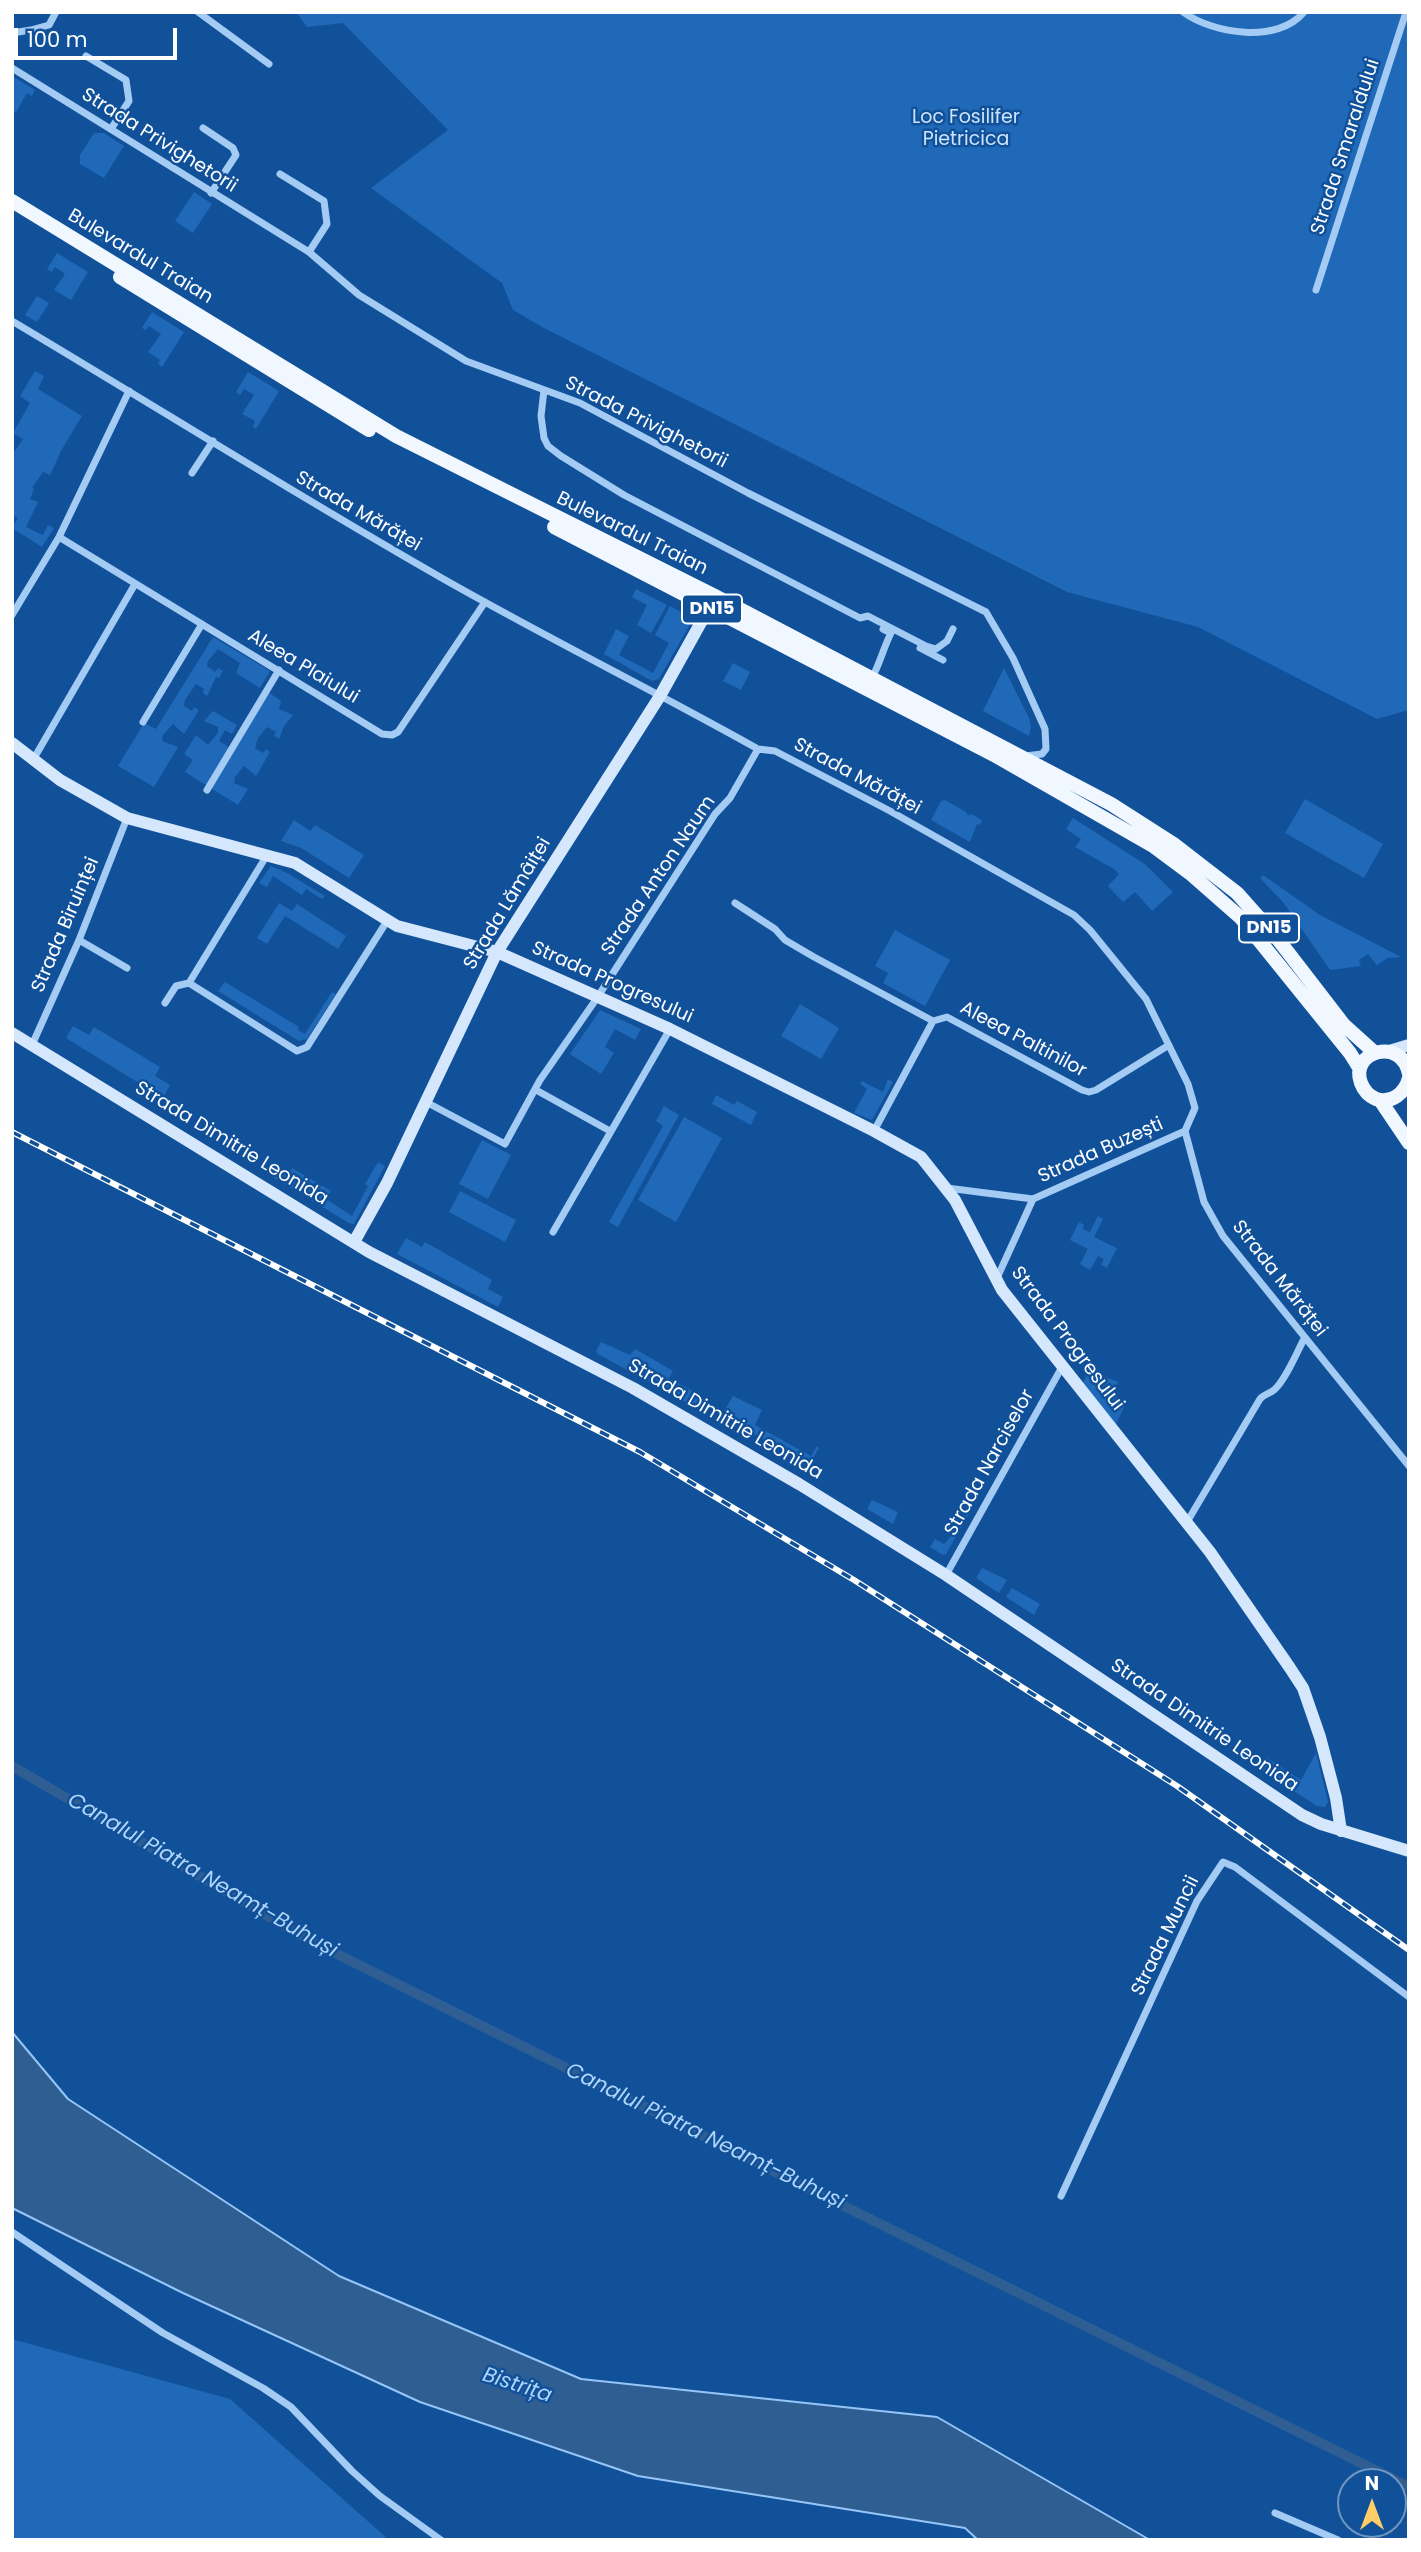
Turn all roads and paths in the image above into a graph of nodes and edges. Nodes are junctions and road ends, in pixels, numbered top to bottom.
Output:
1 (56, 12) edge
2 (198, 12) edge
3 (1183, 12) edge
4 (1304, 12) edge
5 (1406, 12) edge
6 (12, 33) edge
7 (86, 55) dead end
8 (269, 64) dead end
9 (12, 68) edge
10 (202, 128) dead end
11 (111, 129) junction
12 (281, 174) dead end
13 (211, 193) junction
14 (12, 201) edge
15 (12, 210) edge
16 (309, 252) junction
17 (1316, 290) dead end
18 (12, 321) edge
19 (544, 390) junction
20 (130, 391) junction
21 (213, 442) junction
22 (192, 473) dead end
23 (59, 537) junction
24 (135, 584) junction
25 (485, 602) junction
26 (712, 602) junction
27 (12, 615) edge
28 (860, 618) junction
29 (202, 624) junction
30 (953, 629) dead end
31 (891, 633) junction
32 (943, 660) dead end
33 (279, 670) junction
34 (872, 678) junction
35 (660, 696) junction
36 (143, 722) dead end
37 (13, 745) edge
38 (758, 749) junction
39 (1023, 757) junction
40 (33, 760) junction
41 (207, 790) dead end
42 (127, 818) junction
43 (268, 854) junction
44 (735, 903) dead end
45 (387, 921) junction
46 (79, 940) junction
47 (497, 952) junction
48 (127, 968) dead end
49 (189, 983) junction
50 (597, 998) junction
51 (165, 1003) dead end
52 (933, 1021) junction
53 (670, 1030) junction
54 (12, 1033) edge
55 (32, 1045) junction
56 (1168, 1045) junction
57 (1409, 1045) edge
58 (1382, 1052) junction
59 (1360, 1069) junction
60 (1409, 1080) edge
61 (536, 1090) junction
62 (1380, 1100) junction
63 (426, 1102) junction
64 (610, 1131) junction
65 (874, 1131) junction
66 (1185, 1131) junction
67 (1409, 1143) edge
68 (947, 1188) junction
69 (1033, 1199) junction
70 (553, 1232) dead end
71 (354, 1242) junction
72 (996, 1279) junction
73 (1304, 1339) junction
74 (1062, 1367) junction
75 (1409, 1466) edge
76 (1186, 1523) junction
77 (946, 1575) junction
78 (1341, 1831) junction
79 (1409, 1852) edge
80 (1409, 1997) edge
81 (1061, 2196) dead end
82 (12, 2232) edge
83 (1275, 2513) dead end
84 (441, 2540) edge
85 (1338, 2540) edge

1 - 6 street
2 - 8 street
3 - 4 street
5 - 17 street, Strada Smaraldului
7 - 11 street
9 - 11 street, Strada Privighetorii
10 - 13 street
11 - 13 street, Strada Privighetorii
12 - 16 street
13 - 16 street, Strada Privighetorii
14 - 26 main road, Bulevardul Traian / DN15
15 - 26 main road, Bulevardul Traian / DN15
16 - 19 street, Strada Privighetorii
18 - 20 street, Strada Mărăței
19 - 28 street
19 - 39 street, Strada Privighetorii
20 - 21 street, Strada Mărăței
20 - 23 street
21 - 22 street
21 - 25 street, Strada Mărăței
23 - 24 street, Aleea Plaiului
23 - 27 street
24 - 29 street, Aleea Plaiului
24 - 40 street
25 - 33 street, Aleea Plaiului
25 - 35 street, Strada Mărăței
26 - 34 main road, Bulevardul Traian / DN15
26 - 35 street, Strada Lămâiței
26 - 59 main road, Bulevardul Traian / DN15
28 - 30 street
28 - 31 street
29 - 33 street, Aleea Plaiului
29 - 36 street
31 - 32 street
31 - 34 street
33 - 41 street
34 - 39 main road, Bulevardul Traian / DN15
35 - 38 street, Strada Mărăței
35 - 47 street, Strada Lămâiței
37 - 40 street, Strada Progresului
38 - 50 street, Strada Anton Naum
38 - 56 street, Strada Mărăței
39 - 58 main road, Bulevardul Traian / DN15
40 - 42 street, Strada Progresului
42 - 43 street, Strada Progresului
42 - 46 street, Strada Biruinței
43 - 45 street, Strada Progresului
43 - 49 street
44 - 52 street, Aleea Paltinilor
45 - 47 street, Strada Progresului
45 - 49 street
46 - 48 street
46 - 55 street, Strada Biruinței
47 - 50 street, Strada Progresului
47 - 63 street, Strada Lămâiței
49 - 51 street
50 - 53 street, Strada Progresului
50 - 61 street, Strada Anton Naum
52 - 56 street, Aleea Paltinilor
52 - 65 street, Aleea Paltinilor
53 - 64 street
53 - 65 street, Strada Progresului
54 - 55 street, Strada Dimitrie Leonida
55 - 71 street, Strada Dimitrie Leonida
56 - 66 street, Strada Mărăței
57 - 58 street
58 - 59 main road
58 - 60 main road, DN15
59 - 62 main road, DN15
60 - 62 main road, DN15
61 - 63 street, Strada Anton Naum
61 - 64 street
62 - 67 main road, DN15
63 - 71 street, Strada Lămâiței
64 - 70 street
65 - 68 street, Strada Progresului
66 - 69 street, Strada Buzești
66 - 73 street, Strada Mărăței
68 - 69 street, Strada Buzești
68 - 72 street, Strada Progresului
69 - 72 street
71 - 77 street, Strada Dimitrie Leonida
72 - 74 street, Strada Progresului
73 - 75 street, Strada Mărăței
73 - 76 street
74 - 76 street, Strada Progresului
74 - 77 street, Strada Narciselor
76 - 78 street, Strada Progresului
77 - 78 street, Strada Dimitrie Leonida
78 - 79 street, Strada Dimitrie Leonida
80 - 81 street, Strada Muncii
82 - 84 street
83 - 85 street

